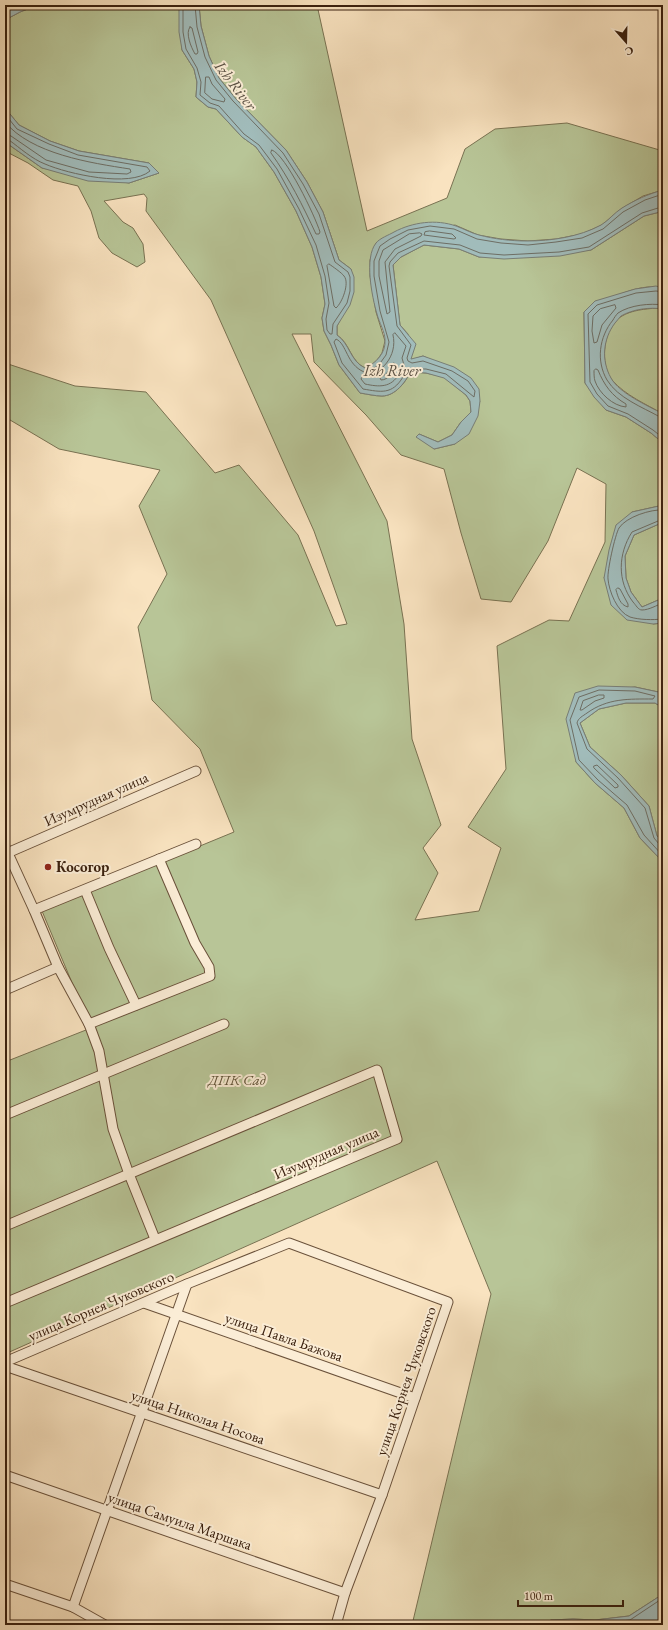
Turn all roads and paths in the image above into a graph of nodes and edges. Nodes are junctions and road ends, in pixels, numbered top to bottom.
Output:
1 (196, 771) dead end
2 (196, 844) dead end
3 (6, 852) edge
4 (160, 859) junction
5 (85, 890) junction
6 (34, 910) junction
7 (58, 967) junction
8 (5, 990) edge
9 (136, 1005) junction
10 (88, 1024) junction
11 (224, 1024) dead end
12 (102, 1073) junction
13 (5, 1115) edge
14 (129, 1174) junction
15 (5, 1226) edge
16 (155, 1240) junction
17 (187, 1284) junction
18 (5, 1303) edge
19 (144, 1303) junction
20 (176, 1314) junction
21 (5, 1362) edge
22 (5, 1366) edge
23 (415, 1398) junction
24 (141, 1413) junction
25 (5, 1475) edge
26 (382, 1495) junction
27 (107, 1511) junction
28 (5, 1584) edge
29 (345, 1593) junction
30 (73, 1607) junction
31 (105, 1625) edge
32 (336, 1625) edge

1 - 3 street, Изумрудная улица
2 - 4 street
3 - 6 street, Изумрудная улица
4 - 5 street
4 - 9 street
5 - 6 street
5 - 9 street
6 - 7 street, Изумрудная улица
7 - 8 street
7 - 10 street, Изумрудная улица
9 - 10 street
10 - 12 street, Изумрудная улица
11 - 12 street
12 - 13 street
12 - 14 street, Изумрудная улица
14 - 15 street, Изумрудная улица
14 - 16 street, Изумрудная улица
14 - 16 street, Изумрудная улица
16 - 18 street, Изумрудная улица
17 - 19 street, улица Корнея Чуковского
17 - 20 street
17 - 23 street, улица Корнея Чуковского
19 - 20 street, улица Павла Бажова
19 - 21 street, улица Корнея Чуковского
20 - 23 street, улица Павла Бажова
20 - 24 street
22 - 24 street, улица Николая Носова
23 - 26 street, улица Корнея Чуковского
24 - 26 street, улица Николая Носова
24 - 27 street
25 - 27 street, улица Самуила Маршака
26 - 29 street, улица Корнея Чуковского
27 - 29 street, улица Самуила Маршака
27 - 30 street
28 - 30 street
29 - 32 street, улица Корнея Чуковского
30 - 31 street

